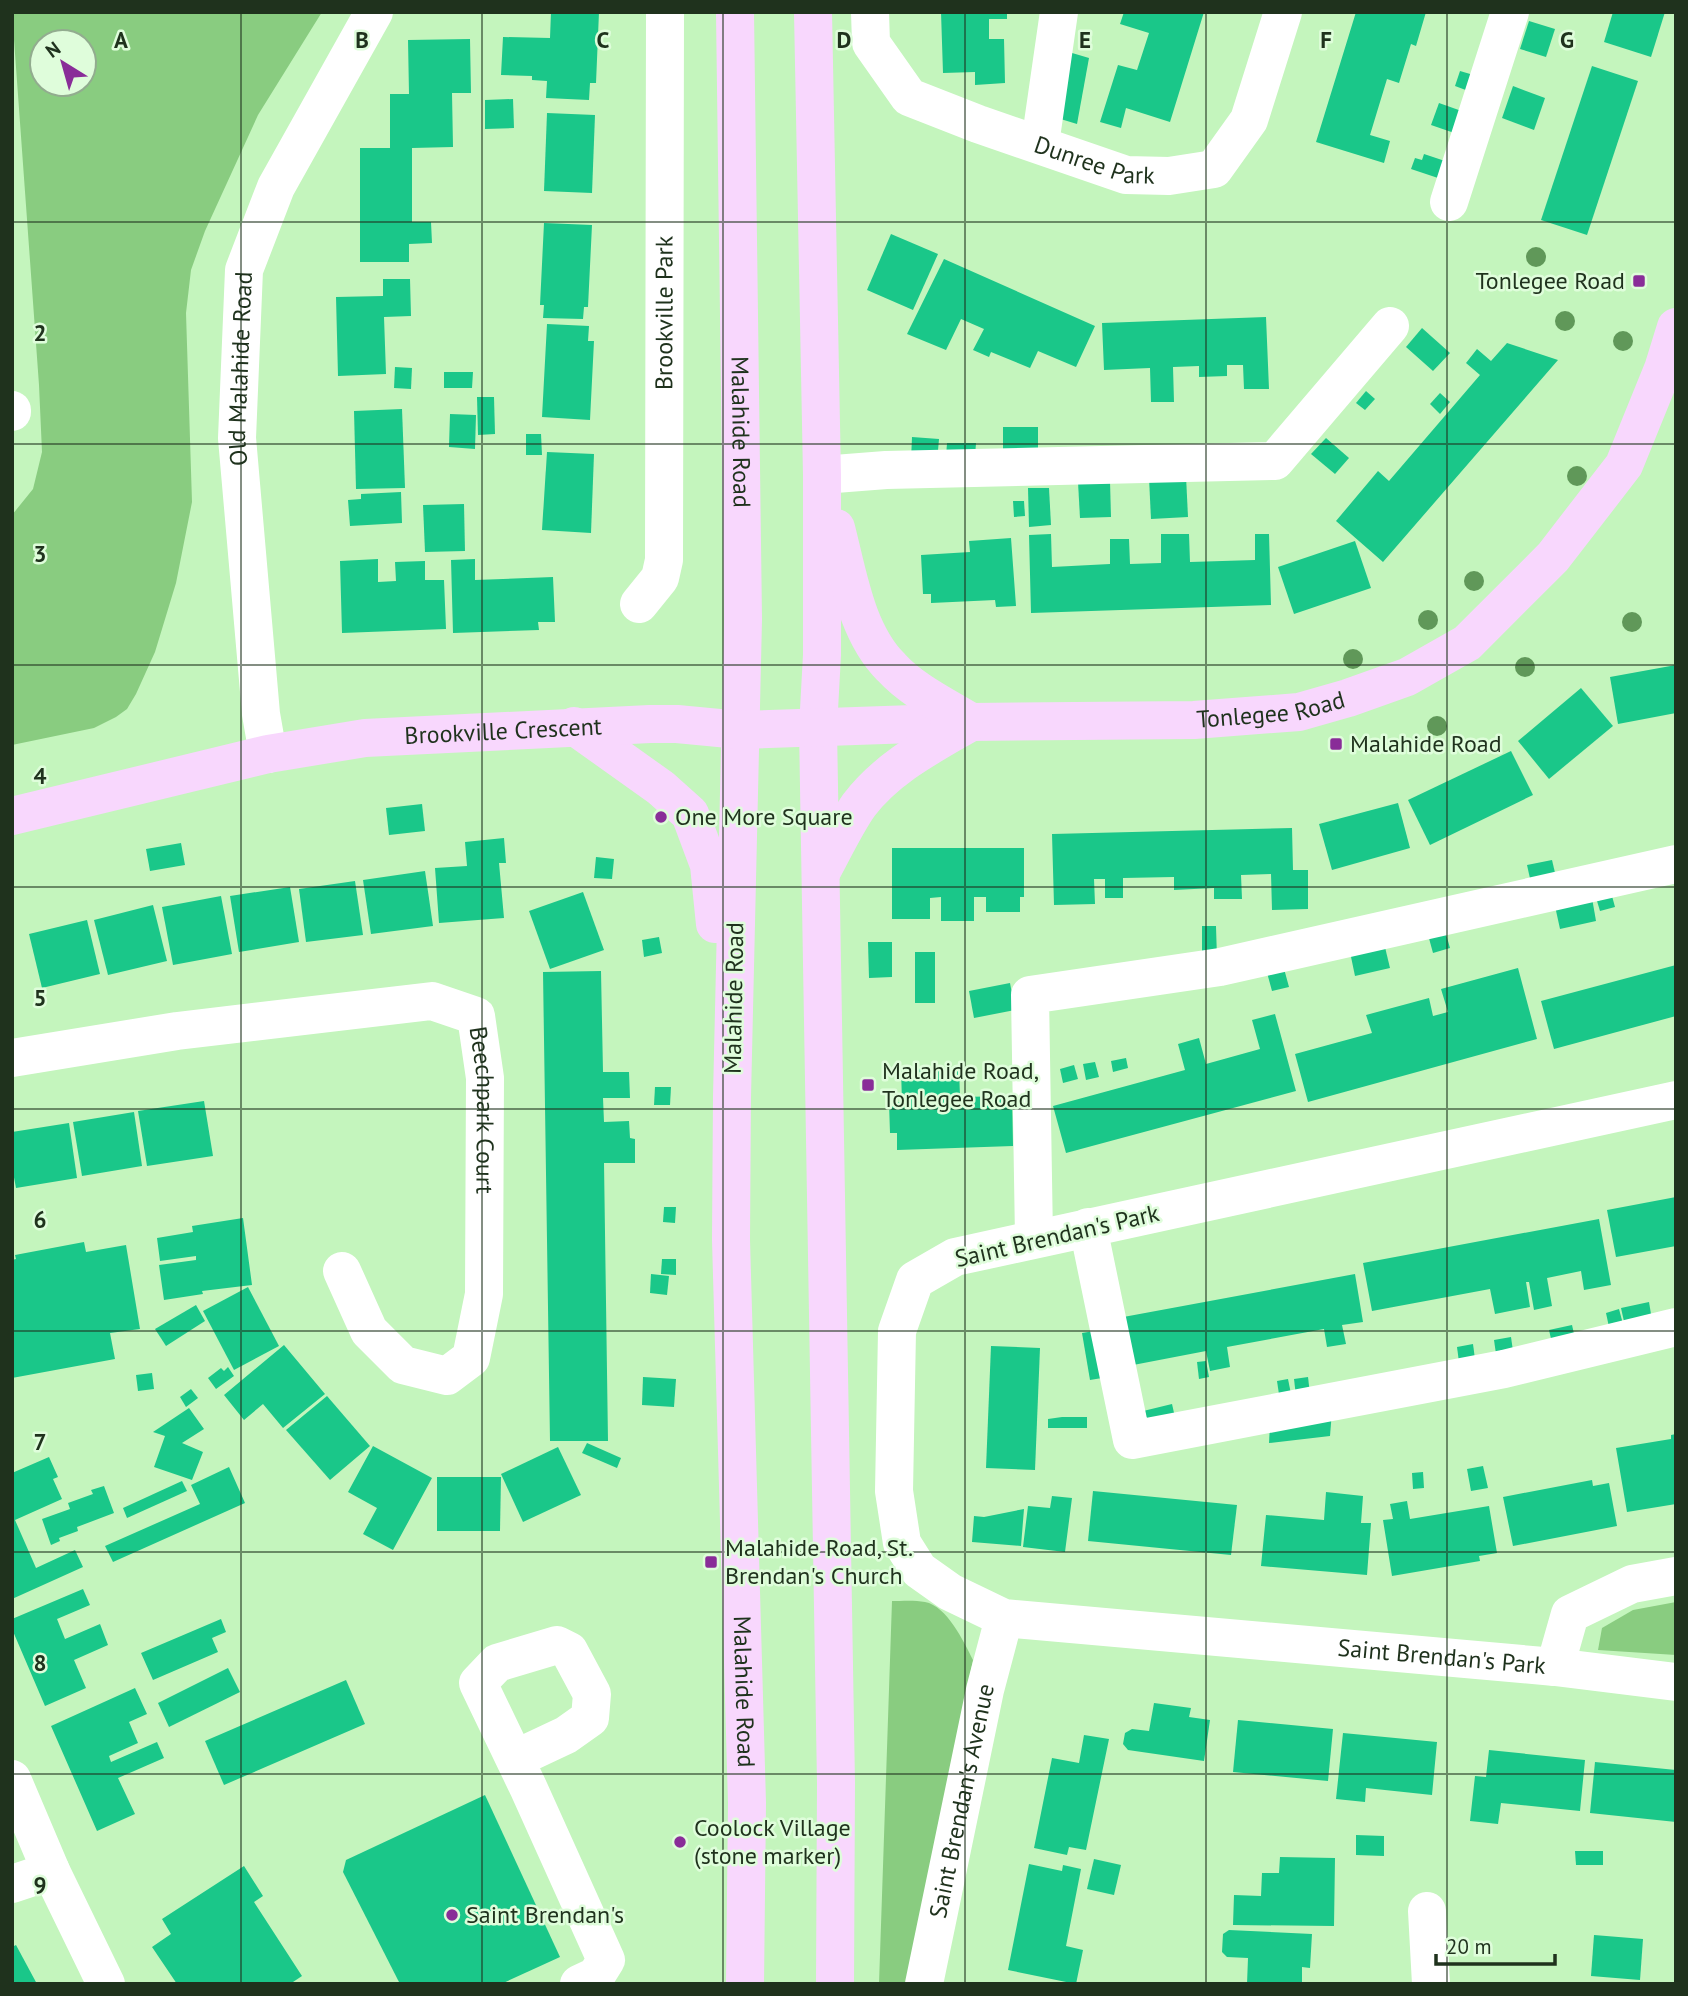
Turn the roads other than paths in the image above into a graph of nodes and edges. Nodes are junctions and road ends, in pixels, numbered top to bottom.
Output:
1 (374, 12) edge
2 (665, 12) edge
3 (735, 12) edge
4 (813, 12) edge
5 (870, 12) edge
6 (1059, 12) edge
7 (1283, 12) edge
8 (1510, 12) edge
9 (1040, 144) junction
10 (1449, 202) dead end
11 (1390, 326) dead end
12 (1676, 329) edge
13 (822, 475) junction
14 (639, 604) dead end
15 (971, 722) junction
16 (574, 726) junction
17 (818, 728) junction
18 (740, 730) junction
19 (268, 754) junction
20 (12, 816) edge
21 (1676, 864) edge
22 (821, 873) junction
23 (12, 1058) edge
24 (732, 1097) junction
25 (1676, 1100) edge
26 (1088, 1227) junction
27 (1034, 1238) junction
28 (342, 1271) dead end
29 (1676, 1327) edge
30 (1676, 1576) edge
31 (1004, 1618) junction
32 (1555, 1667) junction
33 (1676, 1682) edge
34 (514, 1759) dead end
35 (12, 1779) edge
36 (51, 1871) junction
37 (12, 1884) edge
38 (1427, 1911) dead end
39 (106, 1984) edge
40 (579, 1984) edge
41 (745, 1984) edge
42 (835, 1984) edge
43 (924, 1984) edge
44 (1431, 1984) edge

1 - 19 street, Old Malahide Road
2 - 14 street, Brookville Park
3 - 18 main road, Malahide Road
4 - 13 main road
5 - 9 street, Dunree Park
6 - 9 street
7 - 9 street, Dunree Park
8 - 10 street
11 - 13 street
12 - 15 main road, Tonlegee Road
13 - 15 main road, Tonlegee Road
13 - 17 main road
15 - 17 main road, Tonlegee Road
15 - 22 main road
16 - 18 main road, Brookville Crescent
16 - 19 main road, Brookville Crescent
16 - 24 main road
17 - 18 main road, Tonlegee Road
17 - 22 main road
18 - 24 main road, Malahide Road
19 - 20 main road, Brookville Crescent
21 - 27 street
22 - 42 main road
23 - 28 street, Beechpark Court
24 - 41 main road, Malahide Road
25 - 26 street, Saint Brendan's Park
26 - 27 street, Saint Brendan's Park
26 - 29 street
27 - 31 street, Saint Brendan's Park
30 - 32 street
31 - 32 street, Saint Brendan's Park
31 - 43 street, Saint Brendan's Avenue
32 - 33 street, Saint Brendan's Park
34 - 40 street
35 - 36 street
36 - 37 street
36 - 39 street
38 - 44 street

